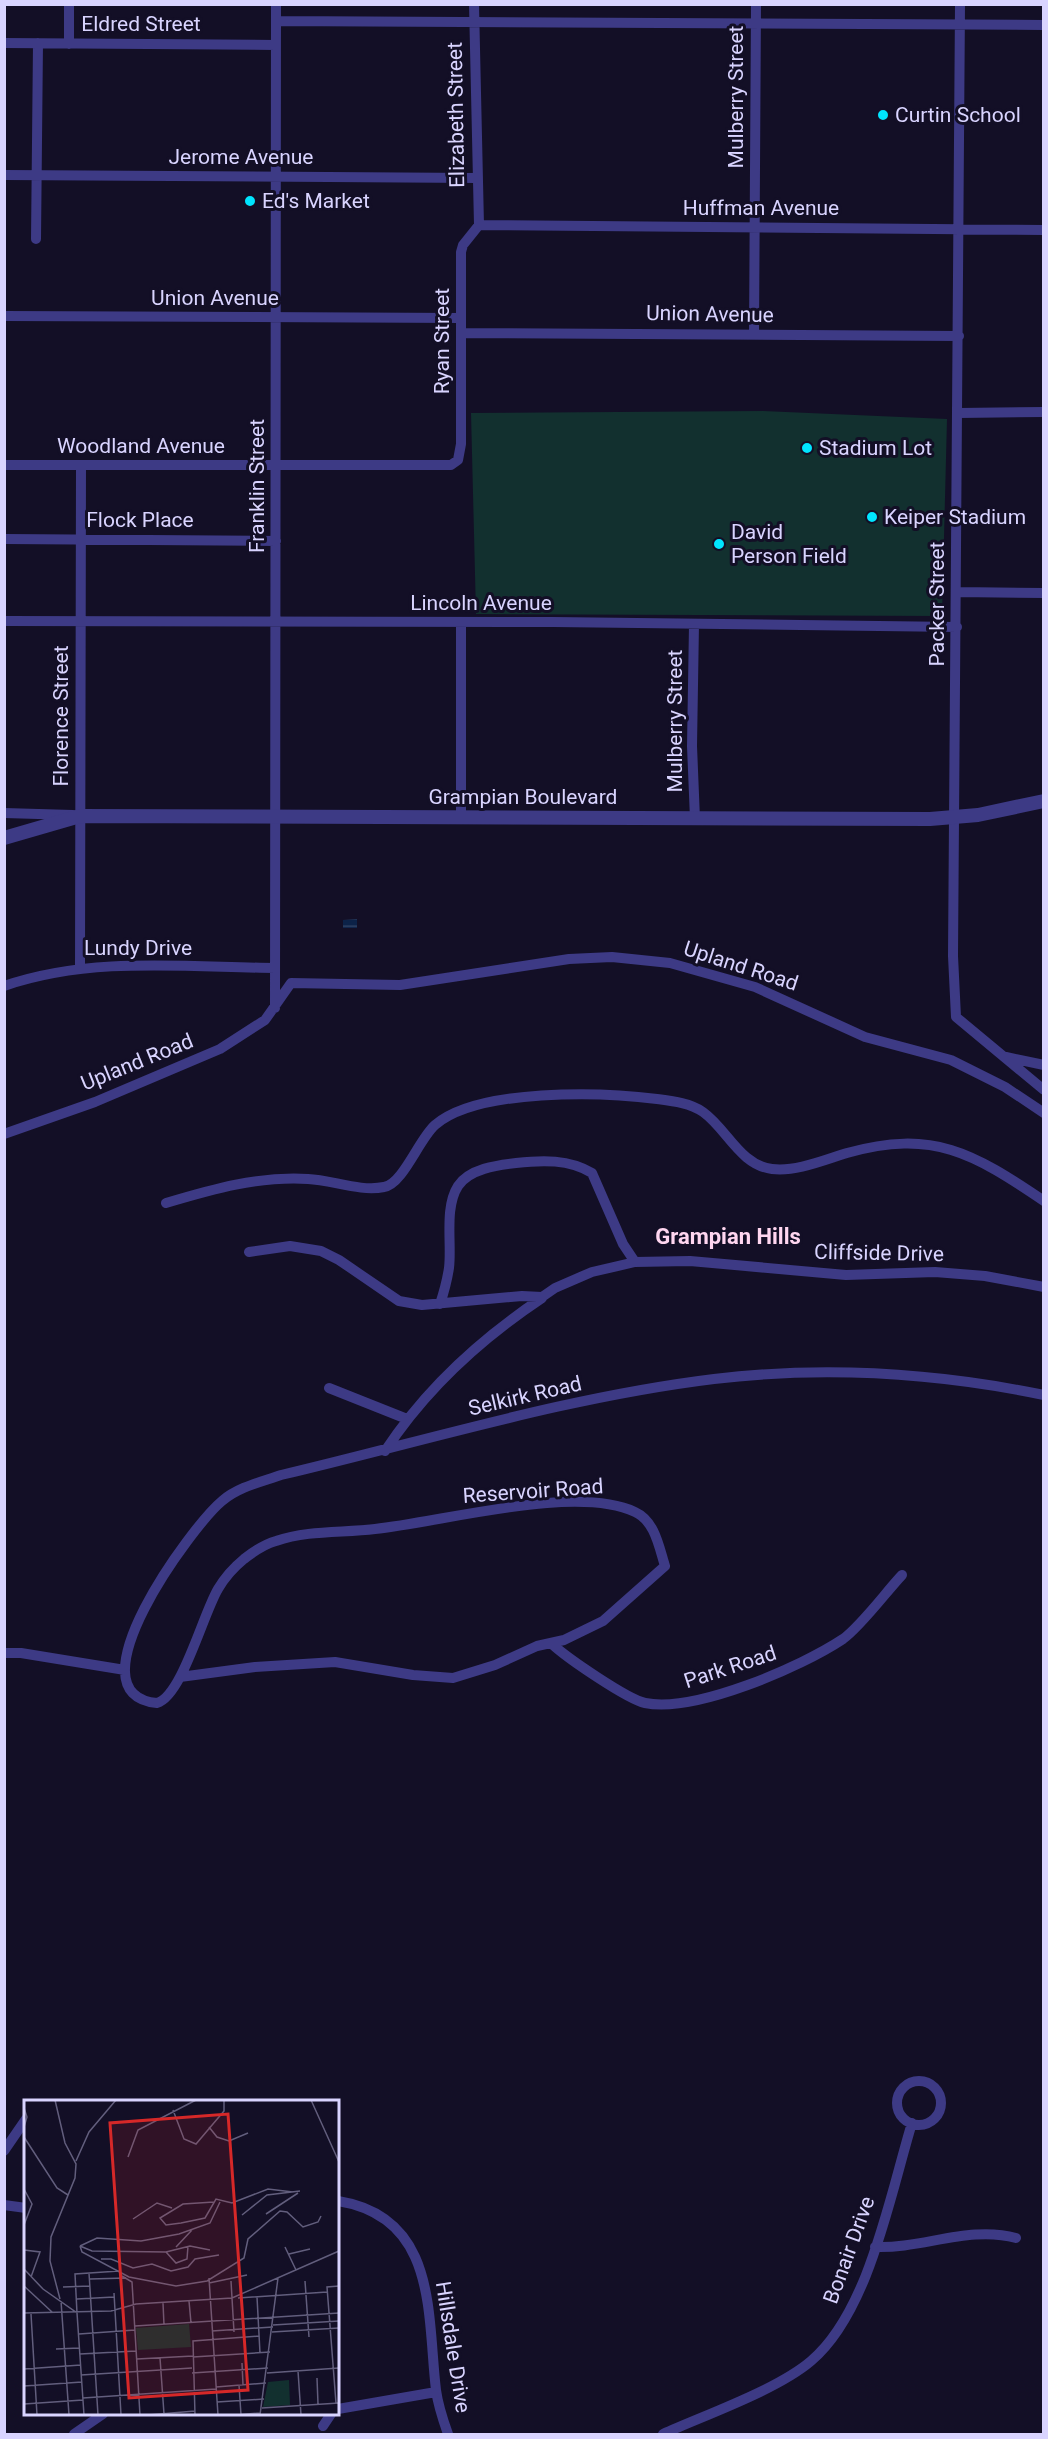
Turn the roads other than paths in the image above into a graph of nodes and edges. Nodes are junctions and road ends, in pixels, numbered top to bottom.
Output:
1 (69, 4) edge
2 (276, 4) edge
3 (474, 4) edge
4 (756, 4) edge
5 (960, 4) edge
6 (276, 21) junction
7 (474, 23) junction
8 (756, 24) junction
9 (960, 25) junction
10 (1044, 25) edge
11 (4, 43) edge
12 (38, 43) junction
13 (69, 44) junction
14 (276, 45) junction
15 (4, 175) edge
16 (36, 175) junction
17 (277, 177) junction
18 (477, 178) junction
19 (479, 225) junction
20 (755, 228) junction
21 (958, 230) junction
22 (1044, 230) edge
23 (36, 239) dead end
24 (4, 316) edge
25 (277, 318) junction
26 (461, 318) junction
27 (460, 333) junction
28 (754, 334) junction
29 (959, 336) junction
30 (1044, 412) edge
31 (959, 413) junction
32 (456, 462) joint
33 (4, 465) edge
34 (81, 465) junction
35 (276, 466) junction
36 (4, 539) edge
37 (80, 539) junction
38 (276, 541) junction
39 (957, 592) junction
40 (1044, 593) edge
41 (4, 621) edge
42 (80, 621) junction
43 (275, 622) junction
44 (461, 622) junction
45 (694, 624) junction
46 (957, 627) junction
47 (1044, 801) edge
48 (4, 813) edge
49 (80, 816) junction
50 (274, 816) junction
51 (461, 817) junction
52 (956, 818) junction
53 (695, 819) junction
54 (4, 838) edge
55 (80, 967) junction
56 (275, 968) junction
57 (4, 986) edge
58 (275, 1008) junction
59 (1002, 1056) junction
60 (1044, 1065) edge
61 (1044, 1090) edge
62 (1044, 1113) edge
63 (4, 1134) edge
64 (1044, 1201) edge
65 (166, 1203) dead end
66 (249, 1252) dead end
67 (635, 1262) junction
68 (1044, 1287) edge
69 (542, 1297) junction
70 (440, 1304) junction
71 (329, 1388) dead end
72 (1044, 1395) edge
73 (407, 1419) junction
74 (385, 1451) junction
75 (902, 1575) dead end
76 (552, 1644) junction
77 (4, 1653) edge
78 (124, 1670) junction
79 (180, 1677) junction
80 (24, 2122) edge
81 (912, 2123) junction
82 (4, 2151) edge
83 (339, 2201) edge
84 (4, 2205) edge
85 (24, 2208) edge
86 (1016, 2238) dead end
87 (875, 2247) junction
88 (436, 2392) junction
89 (339, 2409) edge
90 (102, 2415) edge
91 (331, 2415) edge
92 (323, 2426) dead end
93 (74, 2434) edge
94 (448, 2434) edge
95 (663, 2434) edge

1 - 13 street
2 - 6 street, Franklin Street
3 - 7 street, Elizabeth Street
4 - 8 street, Mulberry Street
5 - 9 street, Packer Street
6 - 7 street
6 - 14 street, Franklin Street
7 - 8 street
7 - 18 street, Elizabeth Street
8 - 9 street
8 - 20 street, Mulberry Street
9 - 10 street
9 - 21 street, Packer Street
11 - 12 street, Eldred Street
12 - 13 street, Eldred Street
12 - 16 street
13 - 14 street, Eldred Street
14 - 17 street, Franklin Street
15 - 16 street, Jerome Avenue
16 - 17 street, Jerome Avenue
16 - 23 street
17 - 18 street, Jerome Avenue
17 - 25 street, Franklin Street
18 - 19 street, Elizabeth Street
19 - 20 street, Huffman Avenue
19 - 26 street, Ryan Street
20 - 21 street, Huffman Avenue
20 - 28 street, Mulberry Street
21 - 22 street, Huffman Avenue
21 - 29 street, Packer Street
24 - 25 street, Union Avenue
25 - 26 street, Union Avenue
25 - 35 street, Franklin Street
26 - 27 street, Ryan Street
27 - 28 street, Union Avenue
27 - 32 street, Ryan Street
28 - 29 street, Union Avenue
29 - 31 street, Packer Street
30 - 31 street
31 - 39 street, Packer Street
32 - 35 street, Woodland Avenue
33 - 34 street, Woodland Avenue
34 - 35 street, Woodland Avenue
34 - 37 street, Florence Street
35 - 38 street, Franklin Street
36 - 37 street, Flock Place
37 - 38 street, Flock Place
37 - 42 street, Florence Street
38 - 43 street, Franklin Street
39 - 40 street
39 - 46 street, Packer Street
41 - 42 street, Lincoln Avenue
42 - 43 street, Lincoln Avenue
42 - 49 street, Florence Street
43 - 44 street, Lincoln Avenue
43 - 50 street, Franklin Street
44 - 45 street, Lincoln Avenue
44 - 51 street
45 - 46 street, Lincoln Avenue
45 - 53 street, Mulberry Street
46 - 52 street, Packer Street
47 - 52 street, Grampian Boulevard
48 - 49 street
49 - 50 street, Grampian Boulevard
49 - 54 street, Grampian Boulevard
49 - 55 street, Florence Street
50 - 51 street, Grampian Boulevard
50 - 56 street, Franklin Street
51 - 53 street, Grampian Boulevard
52 - 53 street, Grampian Boulevard
52 - 59 street, Packer Street
55 - 56 street, Lundy Drive
55 - 57 street, Lundy Drive
56 - 58 street
58 - 62 street, Upland Road
58 - 63 street, Upland Road
59 - 60 street
59 - 61 street, Packer Street
64 - 65 street
66 - 70 street
67 - 68 street, Cliffside Drive
67 - 69 street, Cliffside Drive
67 - 70 street
69 - 70 street
69 - 73 street, Cliffside Drive
71 - 73 street
72 - 74 street, Selkirk Road
73 - 74 street, Cliffside Drive
74 - 78 street, Selkirk Road
75 - 76 street, Park Road
76 - 79 street, Reservoir Road
76 - 79 street, Reservoir Road
77 - 78 street
78 - 79 street, Reservoir Road
80 - 82 street
81 - 81 street
81 - 87 street, Bonair Drive
83 - 88 street, Hillsdale Drive
84 - 85 street
86 - 87 street
87 - 95 street, Bonair Drive
88 - 89 street
88 - 94 street, Hillsdale Drive
90 - 93 street
91 - 92 street

